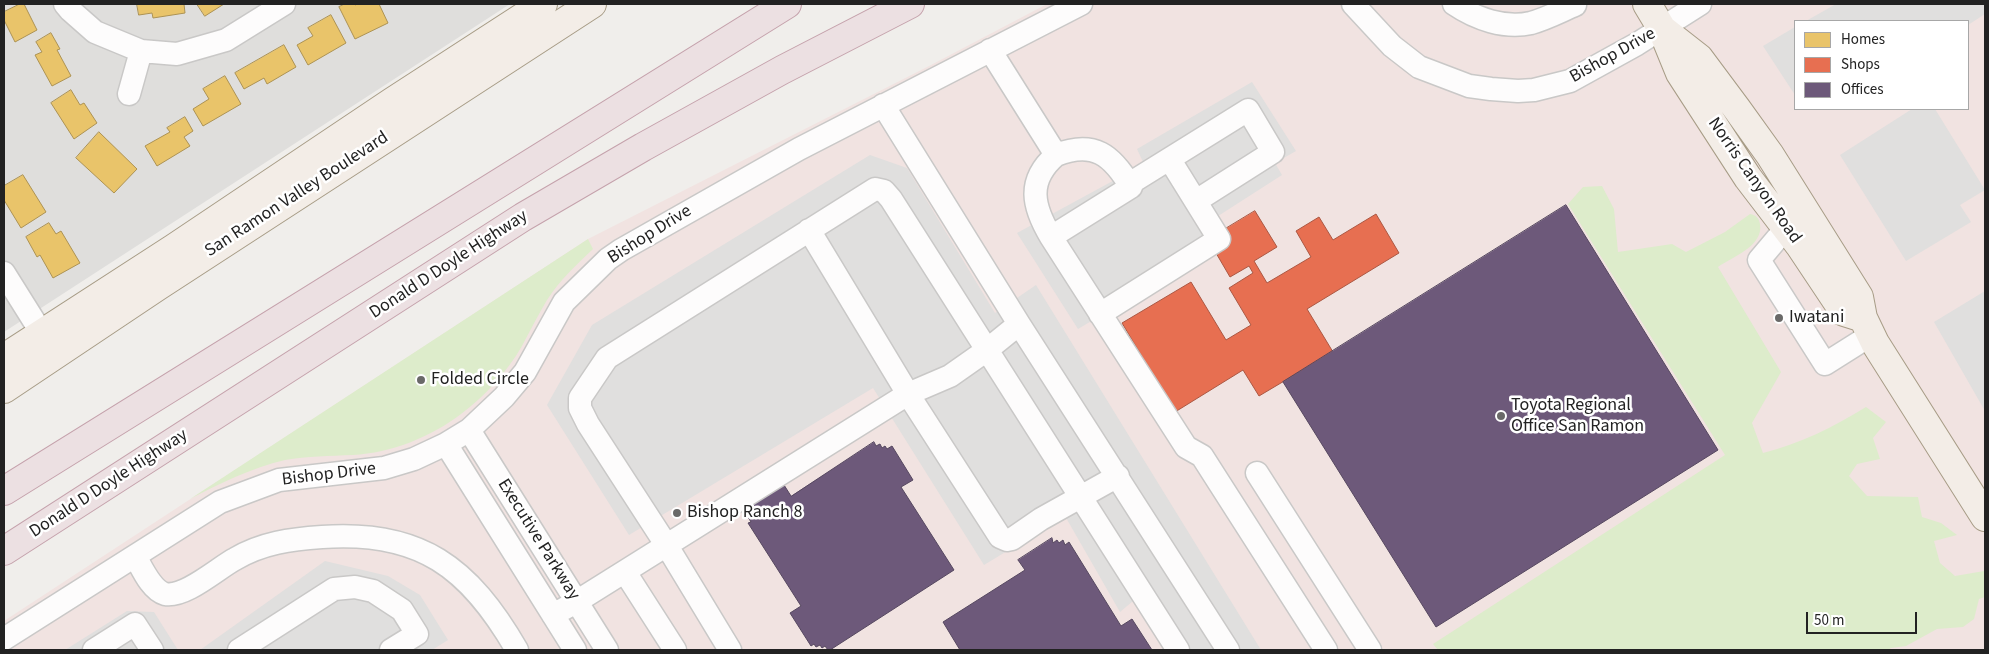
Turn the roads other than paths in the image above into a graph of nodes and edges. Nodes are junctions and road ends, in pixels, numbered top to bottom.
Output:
1 (66, 4) edge
2 (284, 4) edge
3 (543, 4) edge
4 (592, 4) edge
5 (787, 4) edge
6 (910, 4) edge
7 (1081, 4) edge
8 (1353, 4) edge
9 (1454, 4) edge
10 (1647, 4) edge
11 (1700, 4) edge
12 (1575, 5) dead end
13 (1662, 29) junction
14 (990, 50) junction
15 (141, 51) junction
16 (129, 94) dead end
17 (883, 105) junction
18 (1056, 155) junction
19 (1170, 160) junction
20 (1129, 184) junction
21 (1196, 201) junction
22 (1786, 228) junction
23 (809, 230) junction
24 (1051, 237) junction
25 (4, 273) edge
26 (1100, 314) junction
27 (1020, 324) junction
28 (1867, 327) junction
29 (49, 345) junction
30 (987, 350) junction
31 (4, 358) edge
32 (4, 389) edge
33 (908, 394) junction
34 (469, 430) junction
35 (446, 444) junction
36 (1258, 473) dead end
37 (1118, 476) junction
38 (4, 491) edge
39 (1081, 495) junction
40 (1985, 517) edge
41 (667, 546) junction
42 (4, 551) edge
43 (135, 556) junction
44 (625, 572) junction
45 (576, 602) junction
46 (553, 615) junction
47 (4, 639) edge
48 (94, 650) edge
49 (152, 650) edge
50 (239, 650) edge
51 (391, 650) edge
52 (516, 650) edge
53 (575, 650) edge
54 (607, 650) edge
55 (675, 650) edge
56 (730, 650) edge
57 (1178, 650) edge
58 (1228, 650) edge
59 (1326, 650) edge
60 (1370, 650) edge

1 - 15 street
2 - 15 street
3 - 29 main road, San Ramon Valley Boulevard
4 - 29 main road, San Ramon Valley Boulevard
5 - 38 highway
6 - 42 highway, Donald D Doyle Highway
7 - 14 street, Bishop Drive
8 - 13 street, Bishop Drive
9 - 12 street
10 - 13 main road, Norris Canyon Road
11 - 13 street, Bishop Drive
13 - 22 main road, Norris Canyon Road
13 - 28 main road, Norris Canyon Road
14 - 17 street, Bishop Drive
14 - 18 street
15 - 16 street
17 - 27 street
17 - 34 street, Bishop Drive
18 - 20 street
18 - 24 street
19 - 20 street
19 - 21 street
19 - 21 street
20 - 24 street
21 - 26 street
22 - 28 main road, Norris Canyon Road
22 - 28 street
23 - 30 street
23 - 33 street
23 - 41 street
24 - 26 street
25 - 29 street
26 - 59 street
27 - 30 street
27 - 37 street
28 - 40 main road, Norris Canyon Road
29 - 31 main road, San Ramon Valley Boulevard
29 - 32 main road, San Ramon Valley Boulevard
30 - 33 street
30 - 39 street
33 - 39 street
33 - 41 street
34 - 35 street, Bishop Drive
34 - 45 street, Executive Parkway
35 - 43 street, Bishop Drive
35 - 46 street, Executive Parkway
36 - 60 street
37 - 39 street
37 - 58 street
39 - 57 street
41 - 44 street
41 - 56 street
43 - 47 street, Bishop Drive
43 - 52 street
44 - 45 street
44 - 55 street
45 - 46 street
45 - 54 street, Executive Parkway
46 - 53 street, Executive Parkway
48 - 49 street
50 - 51 street

